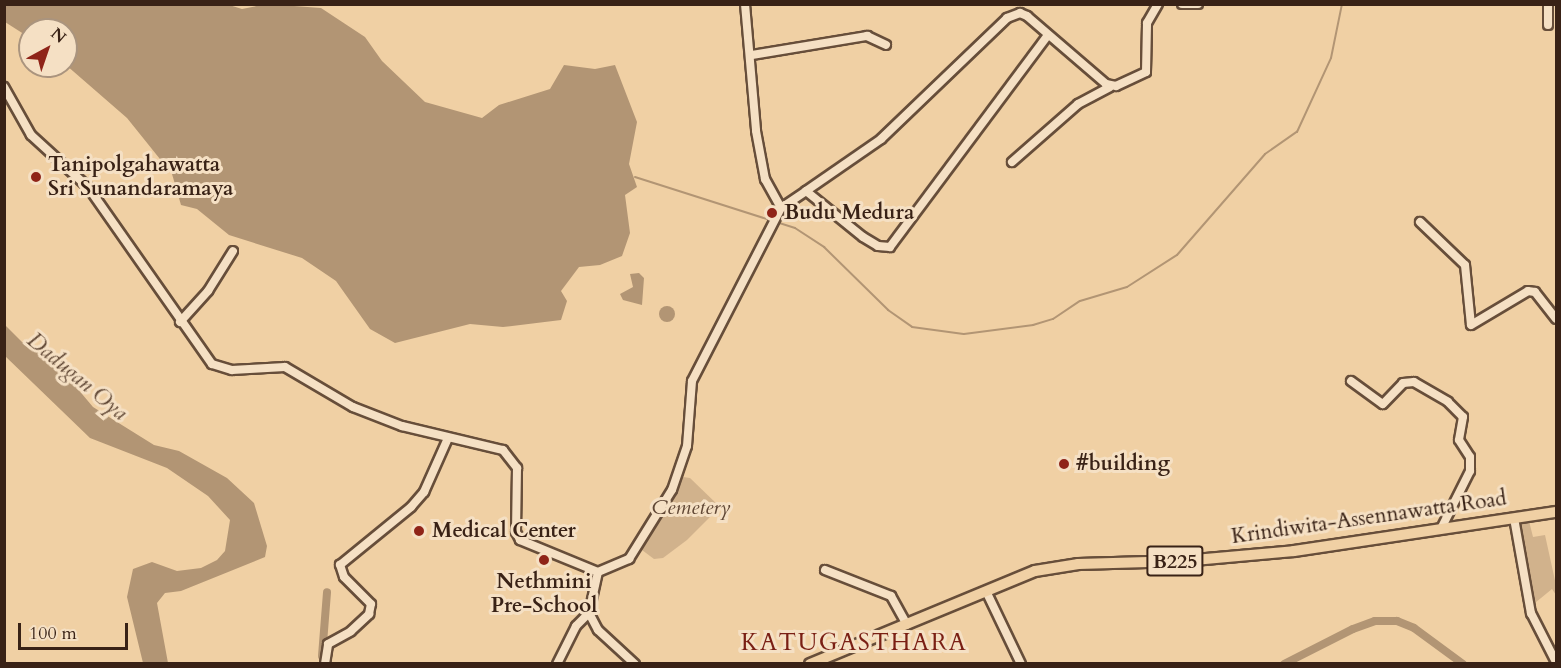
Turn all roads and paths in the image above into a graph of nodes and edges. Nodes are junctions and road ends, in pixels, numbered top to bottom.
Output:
1 (745, 4) edge
2 (1158, 4) edge
3 (1182, 4) edge
4 (1198, 4) edge
5 (1548, 4) edge
6 (1548, 25) dead end
7 (1047, 36) junction
8 (886, 45) dead end
9 (752, 55) junction
10 (4, 87) edge
11 (1110, 87) junction
12 (1012, 162) dead end
13 (806, 191) junction
14 (781, 208) junction
15 (1420, 222) dead end
16 (233, 251) dead end
17 (1557, 319) edge
18 (180, 322) junction
19 (1351, 381) dead end
20 (448, 438) junction
21 (1557, 512) edge
22 (1514, 518) junction
23 (1442, 527) junction
24 (825, 570) dead end
25 (598, 572) junction
26 (986, 591) junction
27 (589, 613) junction
28 (907, 625) junction
29 (1557, 662) edge
30 (325, 663) edge
31 (557, 663) edge
32 (635, 663) edge
33 (810, 663) edge
34 (1021, 663) edge

1 - 9 street
2 - 11 street
3 - 4 street
5 - 6 street
7 - 11 street
7 - 13 street
7 - 13 street
8 - 9 street
9 - 14 street
10 - 18 street
11 - 12 street
13 - 14 street
14 - 25 street
15 - 17 street
16 - 18 street
18 - 20 street
19 - 23 street
20 - 25 street
20 - 30 street
21 - 22 main road, Krindiwita-Assennawatta Road / B225
22 - 23 main road, Krindiwita-Assennawatta Road / B225
22 - 29 street
23 - 26 main road, Krindiwita-Assennawatta Road / B225
24 - 28 street
25 - 27 street
26 - 28 main road, Krindiwita-Assennawatta Road / B225
26 - 34 street
27 - 31 street
27 - 32 street
28 - 33 main road, Krindiwita-Assennawatta Road / B225

